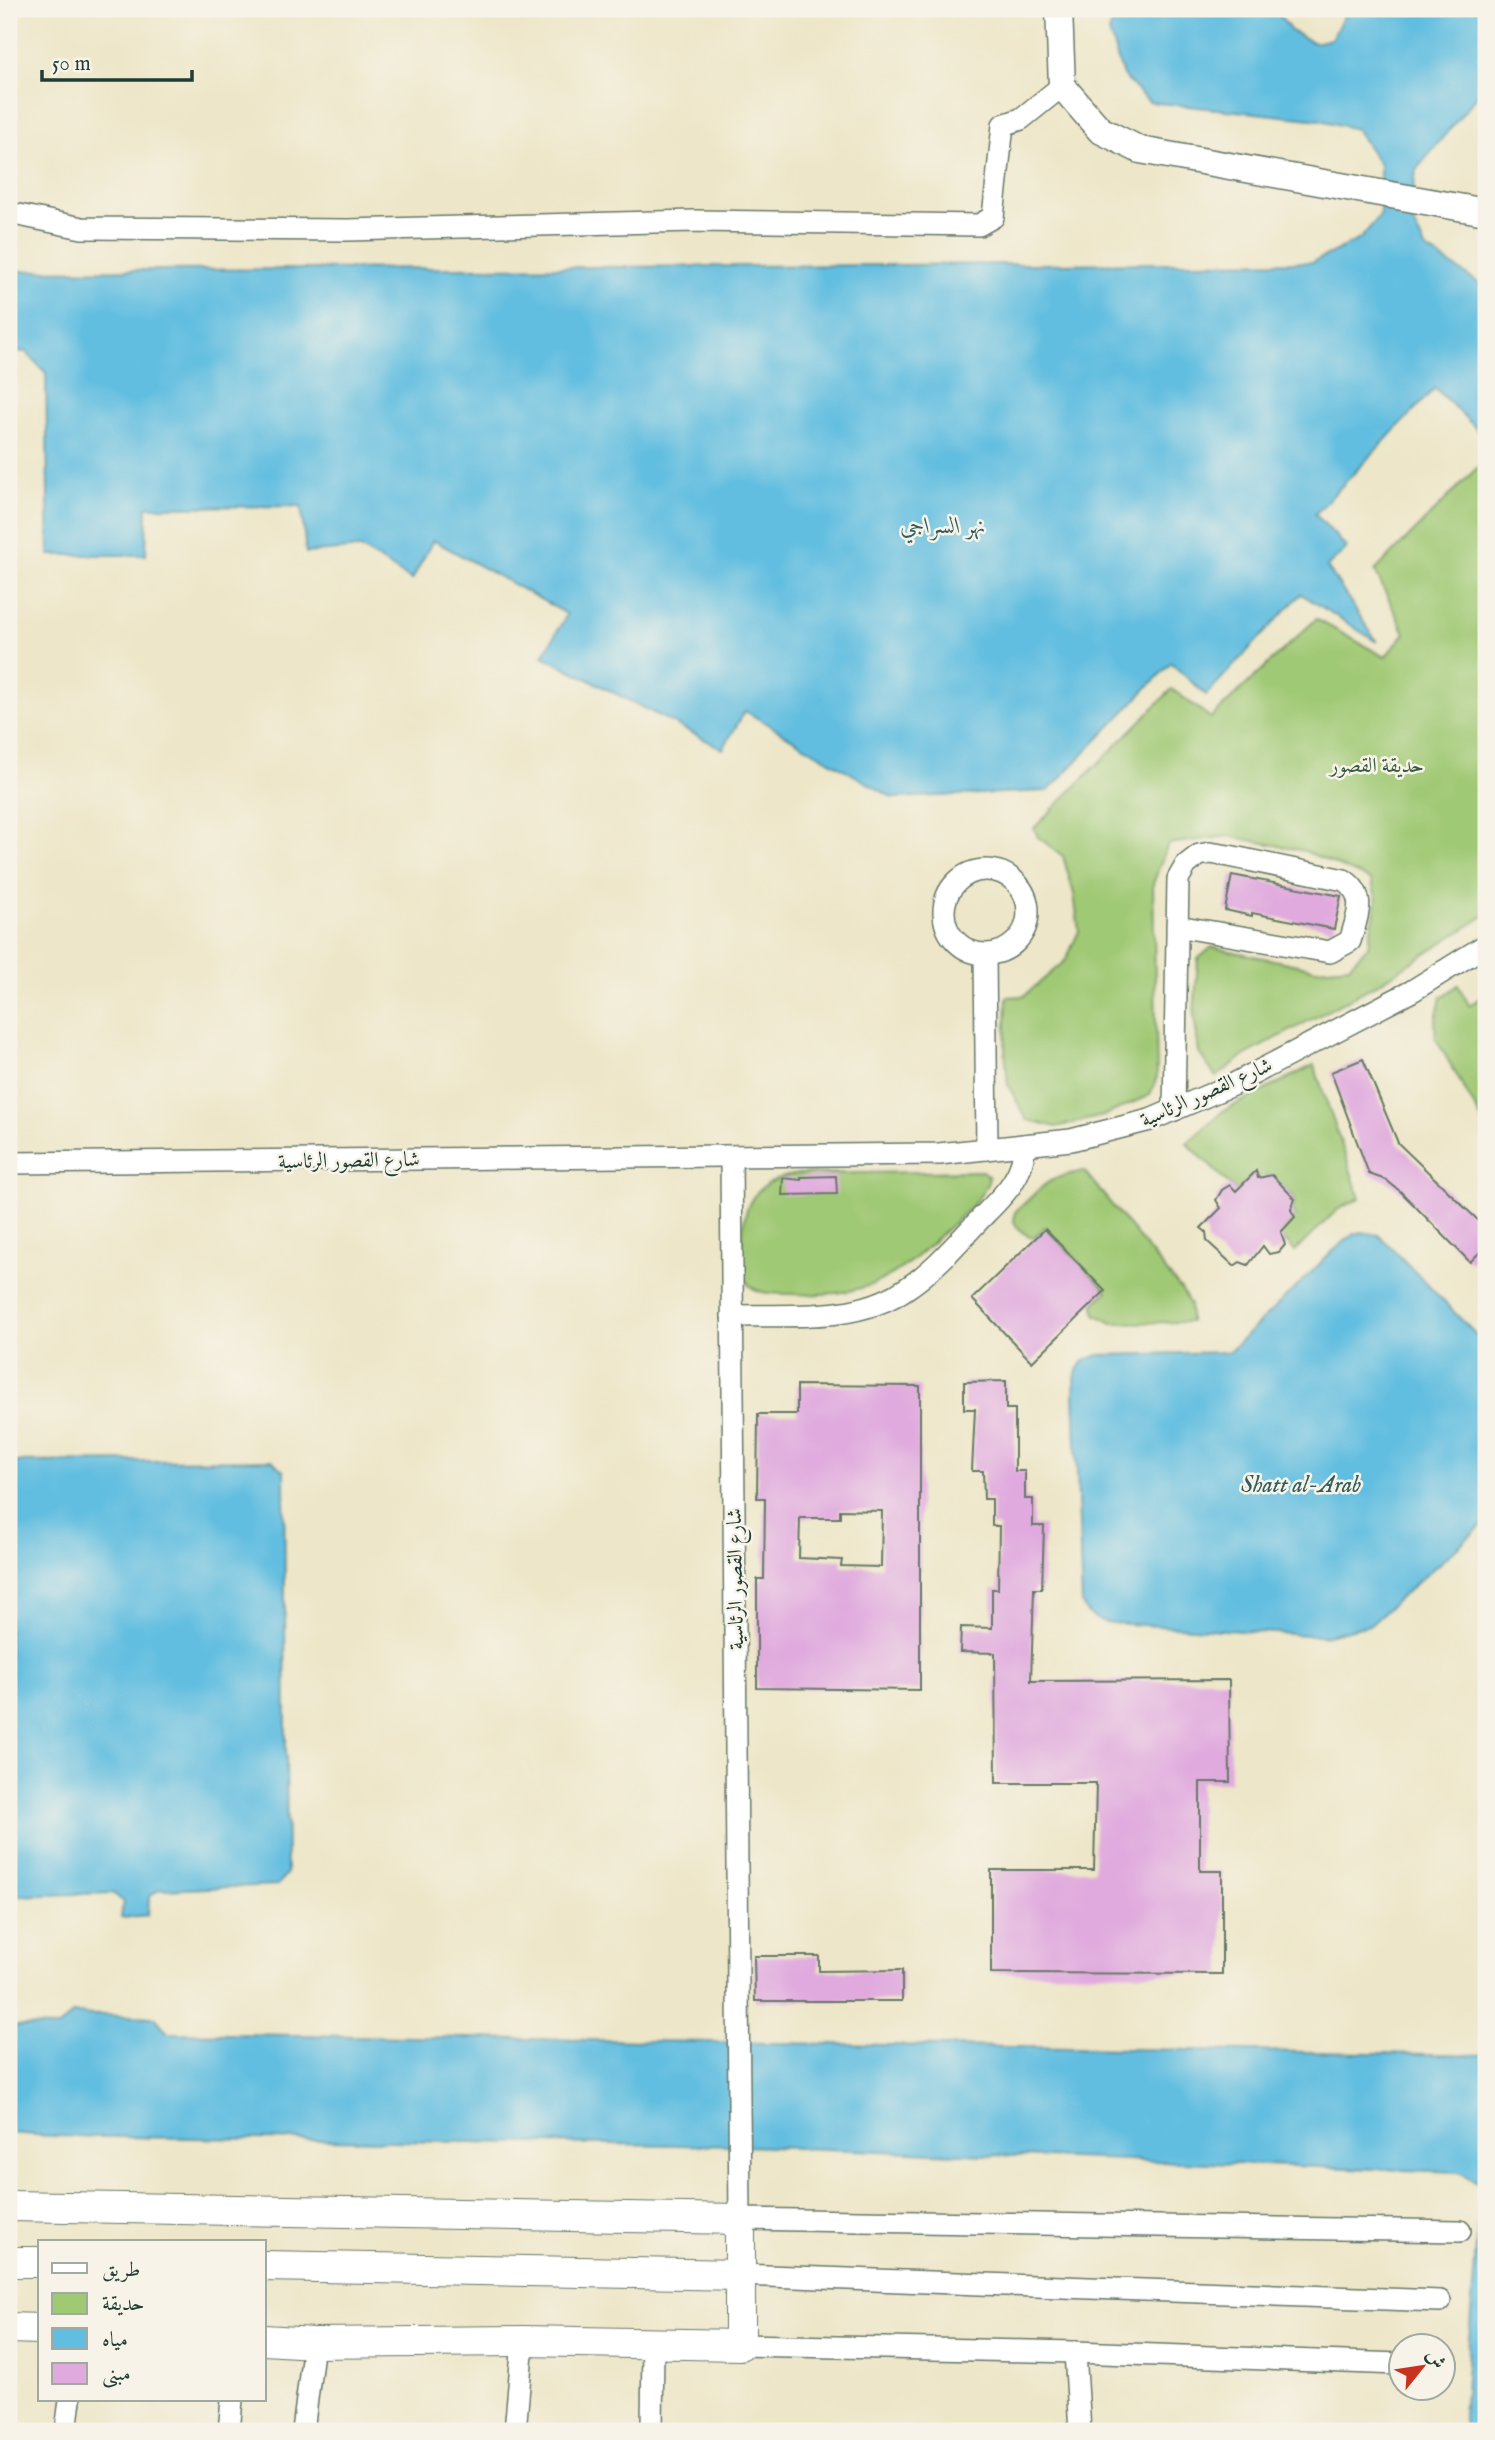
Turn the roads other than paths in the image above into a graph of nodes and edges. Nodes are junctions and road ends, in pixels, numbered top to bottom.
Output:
1 (1059, 9) edge
2 (1062, 86) junction
3 (9, 212) edge
4 (1486, 212) edge
5 (1177, 926) junction
6 (1486, 945) edge
7 (985, 955) junction
8 (1174, 1110) junction
9 (1024, 1145) junction
10 (987, 1149) junction
11 (731, 1156) junction
12 (9, 1163) edge
13 (732, 1315) junction
14 (9, 2206) edge
15 (740, 2207) junction
16 (1460, 2231) dead end
17 (9, 2262) edge
18 (38, 2262) edge
19 (266, 2266) edge
20 (740, 2275) junction
21 (1440, 2301) dead end
22 (9, 2328) edge
23 (38, 2329) edge
24 (266, 2340) edge
25 (523, 2341) junction
26 (653, 2342) junction
27 (314, 2343) junction
28 (740, 2344) junction
29 (1075, 2352) junction
30 (1386, 2363) edge
31 (70, 2402) edge
32 (232, 2402) edge
33 (66, 2431) edge
34 (229, 2431) edge
35 (303, 2431) edge
36 (515, 2431) edge
37 (652, 2431) edge
38 (1080, 2431) edge

1 - 2 street
2 - 3 street
2 - 4 street
5 - 5 street
5 - 8 street
6 - 8 street, شارع القصور الرئاسية
7 - 7 street
7 - 10 street
8 - 9 street, شارع القصور الرئاسية
9 - 10 street, شارع القصور الرئاسية
9 - 13 street
10 - 11 street, شارع القصور الرئاسية
11 - 12 street, شارع القصور الرئاسية
11 - 13 street, شارع القصور الرئاسية
13 - 15 street, شارع القصور الرئاسية
14 - 15 main road
15 - 16 street
15 - 20 main road
17 - 18 main road
19 - 20 main road
20 - 21 street
20 - 28 main road
22 - 23 main road
24 - 27 main road
25 - 26 main road
25 - 27 main road
25 - 36 street
26 - 28 main road
26 - 37 street
27 - 35 street
28 - 29 street
29 - 30 street
29 - 38 street
31 - 33 street
32 - 34 street

